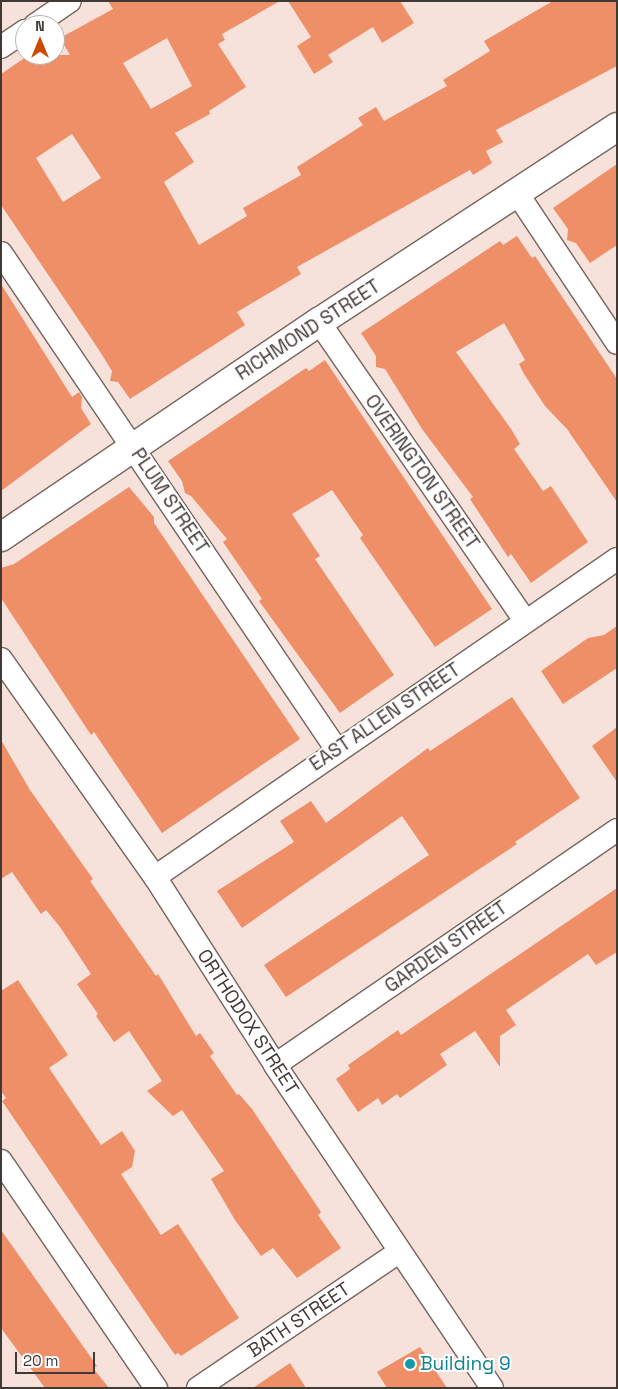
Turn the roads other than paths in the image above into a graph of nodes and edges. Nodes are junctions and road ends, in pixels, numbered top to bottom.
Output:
1 (70, 1) edge
2 (50, 15) edge
3 (15, 38) edge
4 (1, 47) edge
5 (617, 127) edge
6 (517, 193) junction
7 (1, 253) edge
8 (319, 322) junction
9 (617, 343) edge
10 (134, 446) junction
11 (1, 537) edge
12 (617, 559) edge
13 (525, 622) junction
14 (1, 659) edge
15 (337, 750) junction
16 (617, 830) edge
17 (154, 877) junction
18 (276, 1065) junction
19 (1, 1161) edge
20 (399, 1252) junction
21 (156, 1388) edge
22 (198, 1388) edge
23 (492, 1388) edge

1 - 2 street
3 - 4 street
5 - 6 main road, RICHMOND STREET
6 - 8 main road, RICHMOND STREET
6 - 9 street
7 - 10 street, PLUM STREET
8 - 10 main road, RICHMOND STREET
8 - 13 street, OVERINGTON STREET
10 - 11 main road, RICHMOND STREET
10 - 15 street, PLUM STREET
12 - 13 street, EAST ALLEN STREET
13 - 15 street, EAST ALLEN STREET
14 - 17 street, ORTHODOX STREET
15 - 17 street, EAST ALLEN STREET
16 - 18 street, GARDEN STREET
17 - 18 street, ORTHODOX STREET
18 - 20 street, ORTHODOX STREET
19 - 21 street
20 - 22 street, BATH STREET
20 - 23 street, ORTHODOX STREET

